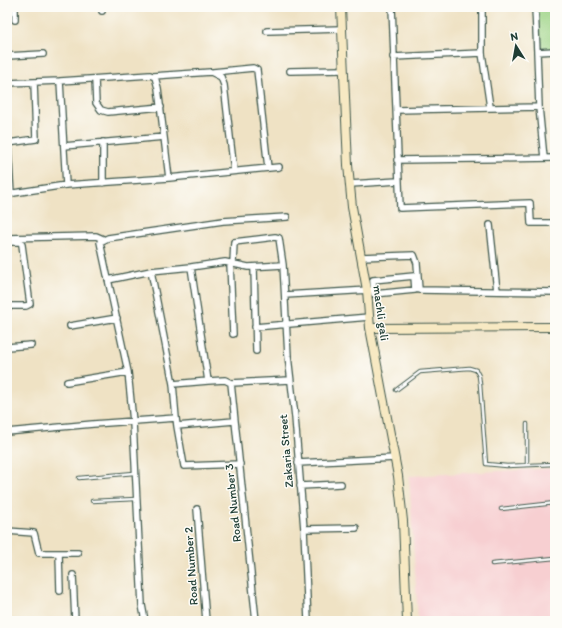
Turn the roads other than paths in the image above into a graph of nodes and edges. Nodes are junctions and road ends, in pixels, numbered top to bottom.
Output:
1 (15, 7) edge
2 (341, 7) edge
3 (392, 7) edge
4 (482, 7) edge
5 (535, 7) edge
6 (16, 20) dead end
7 (342, 30) junction
8 (267, 31) dead end
9 (555, 51) edge
10 (538, 52) junction
11 (482, 53) junction
12 (43, 54) dead end
13 (7, 56) edge
14 (393, 57) junction
15 (344, 70) junction
16 (290, 71) dead end
17 (211, 72) junction
18 (153, 76) junction
19 (95, 79) junction
20 (60, 81) junction
21 (34, 82) junction
22 (7, 83) edge
23 (161, 107) junction
24 (490, 107) junction
25 (539, 107) junction
26 (396, 110) junction
27 (7, 130) edge
28 (164, 137) junction
29 (103, 142) junction
30 (8, 143) edge
31 (64, 146) junction
32 (544, 158) junction
33 (555, 158) edge
34 (397, 160) junction
35 (279, 167) dead end
36 (268, 168) junction
37 (234, 171) junction
38 (169, 178) junction
39 (398, 181) junction
40 (103, 183) junction
41 (350, 184) junction
42 (66, 185) junction
43 (9, 194) edge
44 (287, 217) dead end
45 (555, 223) edge
46 (490, 225) dead end
47 (7, 238) edge
48 (103, 240) junction
49 (7, 242) edge
50 (361, 257) junction
51 (232, 263) junction
52 (283, 264) junction
53 (191, 267) junction
54 (254, 267) junction
55 (151, 271) junction
56 (108, 280) junction
57 (416, 286) junction
58 (370, 290) junction
59 (497, 291) junction
60 (555, 292) edge
61 (285, 295) junction
62 (7, 306) edge
63 (369, 317) junction
64 (117, 318) junction
65 (287, 325) junction
66 (70, 326) dead end
67 (255, 327) junction
68 (555, 327) edge
69 (370, 328) junction
70 (233, 334) dead end
71 (31, 345) dead end
72 (7, 346) edge
73 (256, 351) dead end
74 (128, 372) junction
75 (290, 380) junction
76 (208, 381) junction
77 (67, 382) dead end
78 (231, 383) junction
79 (173, 384) junction
80 (396, 390) dead end
81 (176, 418) junction
82 (234, 421) junction
83 (132, 422) junction
84 (527, 424) dead end
85 (177, 426) junction
86 (7, 432) edge
87 (395, 458) junction
88 (298, 463) junction
89 (240, 464) junction
90 (555, 464) edge
91 (527, 465) junction
92 (135, 473) junction
93 (79, 478) dead end
94 (341, 484) dead end
95 (300, 486) junction
96 (136, 499) junction
97 (92, 501) dead end
98 (555, 503) edge
99 (197, 509) dead end
100 (501, 509) dead end
101 (356, 528) dead end
102 (304, 529) junction
103 (7, 531) edge
104 (78, 552) dead end
105 (59, 553) junction
106 (555, 558) edge
107 (492, 564) dead end
108 (73, 576) dead end
109 (60, 591) dead end
110 (75, 621) edge
111 (145, 621) edge
112 (206, 621) edge
113 (256, 621) edge
114 (308, 621) edge
115 (408, 621) edge

1 - 6 street
2 - 7 street, machli gali
3 - 14 street
4 - 11 street
5 - 10 street
7 - 8 street
7 - 15 street, machli gali
9 - 10 street
10 - 25 street
11 - 14 street
11 - 24 street
12 - 13 street
14 - 26 street
15 - 16 street
15 - 41 street, machli gali
17 - 18 street
17 - 36 street
17 - 37 street
18 - 19 street
18 - 23 street
19 - 20 street
19 - 23 street
20 - 21 street
20 - 31 street
21 - 22 street
21 - 30 street
23 - 28 street
24 - 25 street
24 - 26 street
25 - 32 street
26 - 34 street
27 - 30 street
28 - 29 street
28 - 38 street
29 - 31 street
29 - 40 street
30 - 43 street
31 - 42 street
32 - 33 street
32 - 34 street
34 - 39 street
35 - 36 street
36 - 37 street
37 - 38 street
38 - 40 street
39 - 41 street
39 - 45 street
40 - 42 street
41 - 50 street, machli gali
42 - 43 street
44 - 48 street
46 - 59 street
47 - 48 street
48 - 56 street
49 - 62 street
50 - 57 street
50 - 58 street, machli gali
51 - 52 street, Zakaria Street
51 - 53 street
51 - 54 street
51 - 70 street
52 - 54 street
52 - 61 street, Zakaria Street
53 - 55 street
53 - 76 street
54 - 67 street
55 - 56 street
55 - 79 street
56 - 64 street
57 - 58 street
57 - 58 street
57 - 59 street
58 - 61 street
58 - 63 street, machli gali
59 - 60 street
61 - 65 street, Zakaria Street
63 - 65 street
63 - 69 street, machli gali
64 - 66 street
64 - 74 street
65 - 67 street
65 - 75 street, Zakaria Street
67 - 73 street
68 - 69 street
69 - 87 street, machli gali
71 - 72 street
74 - 77 street
74 - 83 street
75 - 78 street
75 - 88 street, Zakaria Street
76 - 78 street
76 - 79 street
78 - 82 street, Road Number 3
79 - 81 street
80 - 91 lane
81 - 83 street
81 - 85 street
82 - 85 street
82 - 89 street, Road Number 3
83 - 86 street
83 - 92 street
84 - 91 lane
85 - 89 street
87 - 88 street
87 - 115 street, machli gali
88 - 95 street, Zakaria Street
89 - 113 street, Road Number 3
90 - 91 lane
92 - 93 lane
92 - 96 street
94 - 95 street
95 - 102 street, Zakaria Street
96 - 97 lane
96 - 111 street
98 - 100 lane
99 - 112 street, Road Number 2
101 - 102 street
102 - 114 street, Zakaria Street
103 - 105 street
104 - 105 street
105 - 109 street
106 - 107 lane
108 - 110 street

